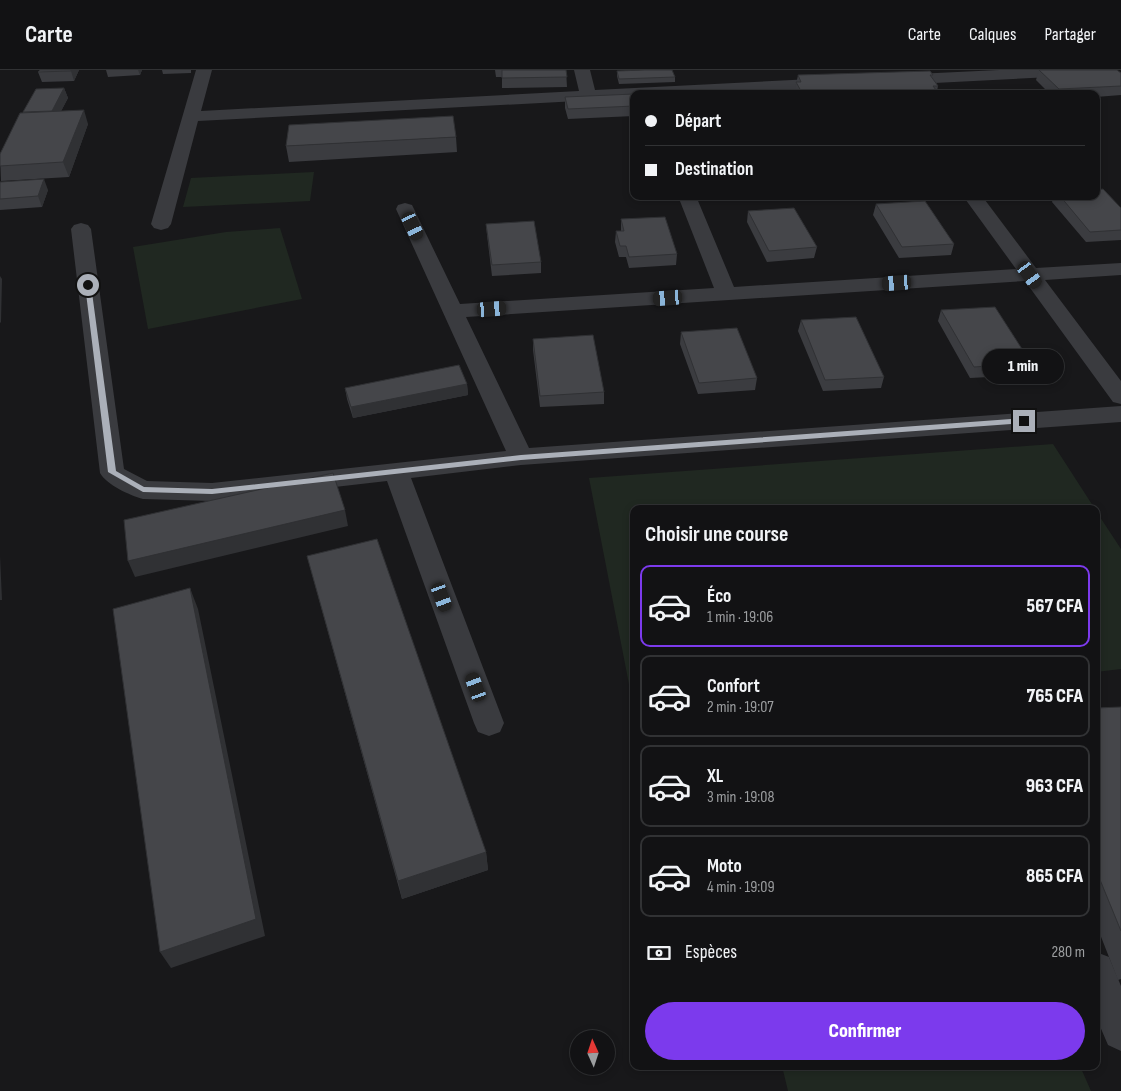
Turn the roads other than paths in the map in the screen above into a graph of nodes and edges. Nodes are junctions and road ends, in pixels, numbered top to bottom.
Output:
1 (204, 70) edge
2 (582, 70) edge
3 (1091, 70) edge
4 (980, 73) edge
5 (883, 80) edge
6 (843, 83) edge
7 (712, 87) edge
8 (671, 90) edge
9 (630, 93) edge
10 (588, 96) junction
11 (191, 116) junction
12 (689, 200) edge
13 (975, 200) edge
14 (405, 209) dead end
15 (161, 224) dead end
16 (81, 229) dead end
17 (1121, 269) edge
18 (1030, 275) junction
19 (727, 294) junction
20 (453, 311) junction
21 (1121, 397) edge
22 (1121, 414) edge
23 (521, 457) junction
24 (396, 471) junction
25 (489, 723) dead end
26 (1100, 980) edge
27 (1121, 1032) edge

1 - 11 lane
2 - 10 lane
3 - 4 lane
4 - 5 lane
6 - 7 lane
7 - 8 lane
9 - 10 lane
10 - 11 lane
11 - 15 lane
12 - 19 lane
13 - 18 lane
14 - 20 lane
16 - 24 lane
17 - 18 lane
18 - 19 lane
18 - 21 lane
19 - 20 lane
20 - 23 lane
22 - 23 lane
23 - 24 lane
24 - 25 lane
26 - 27 lane

